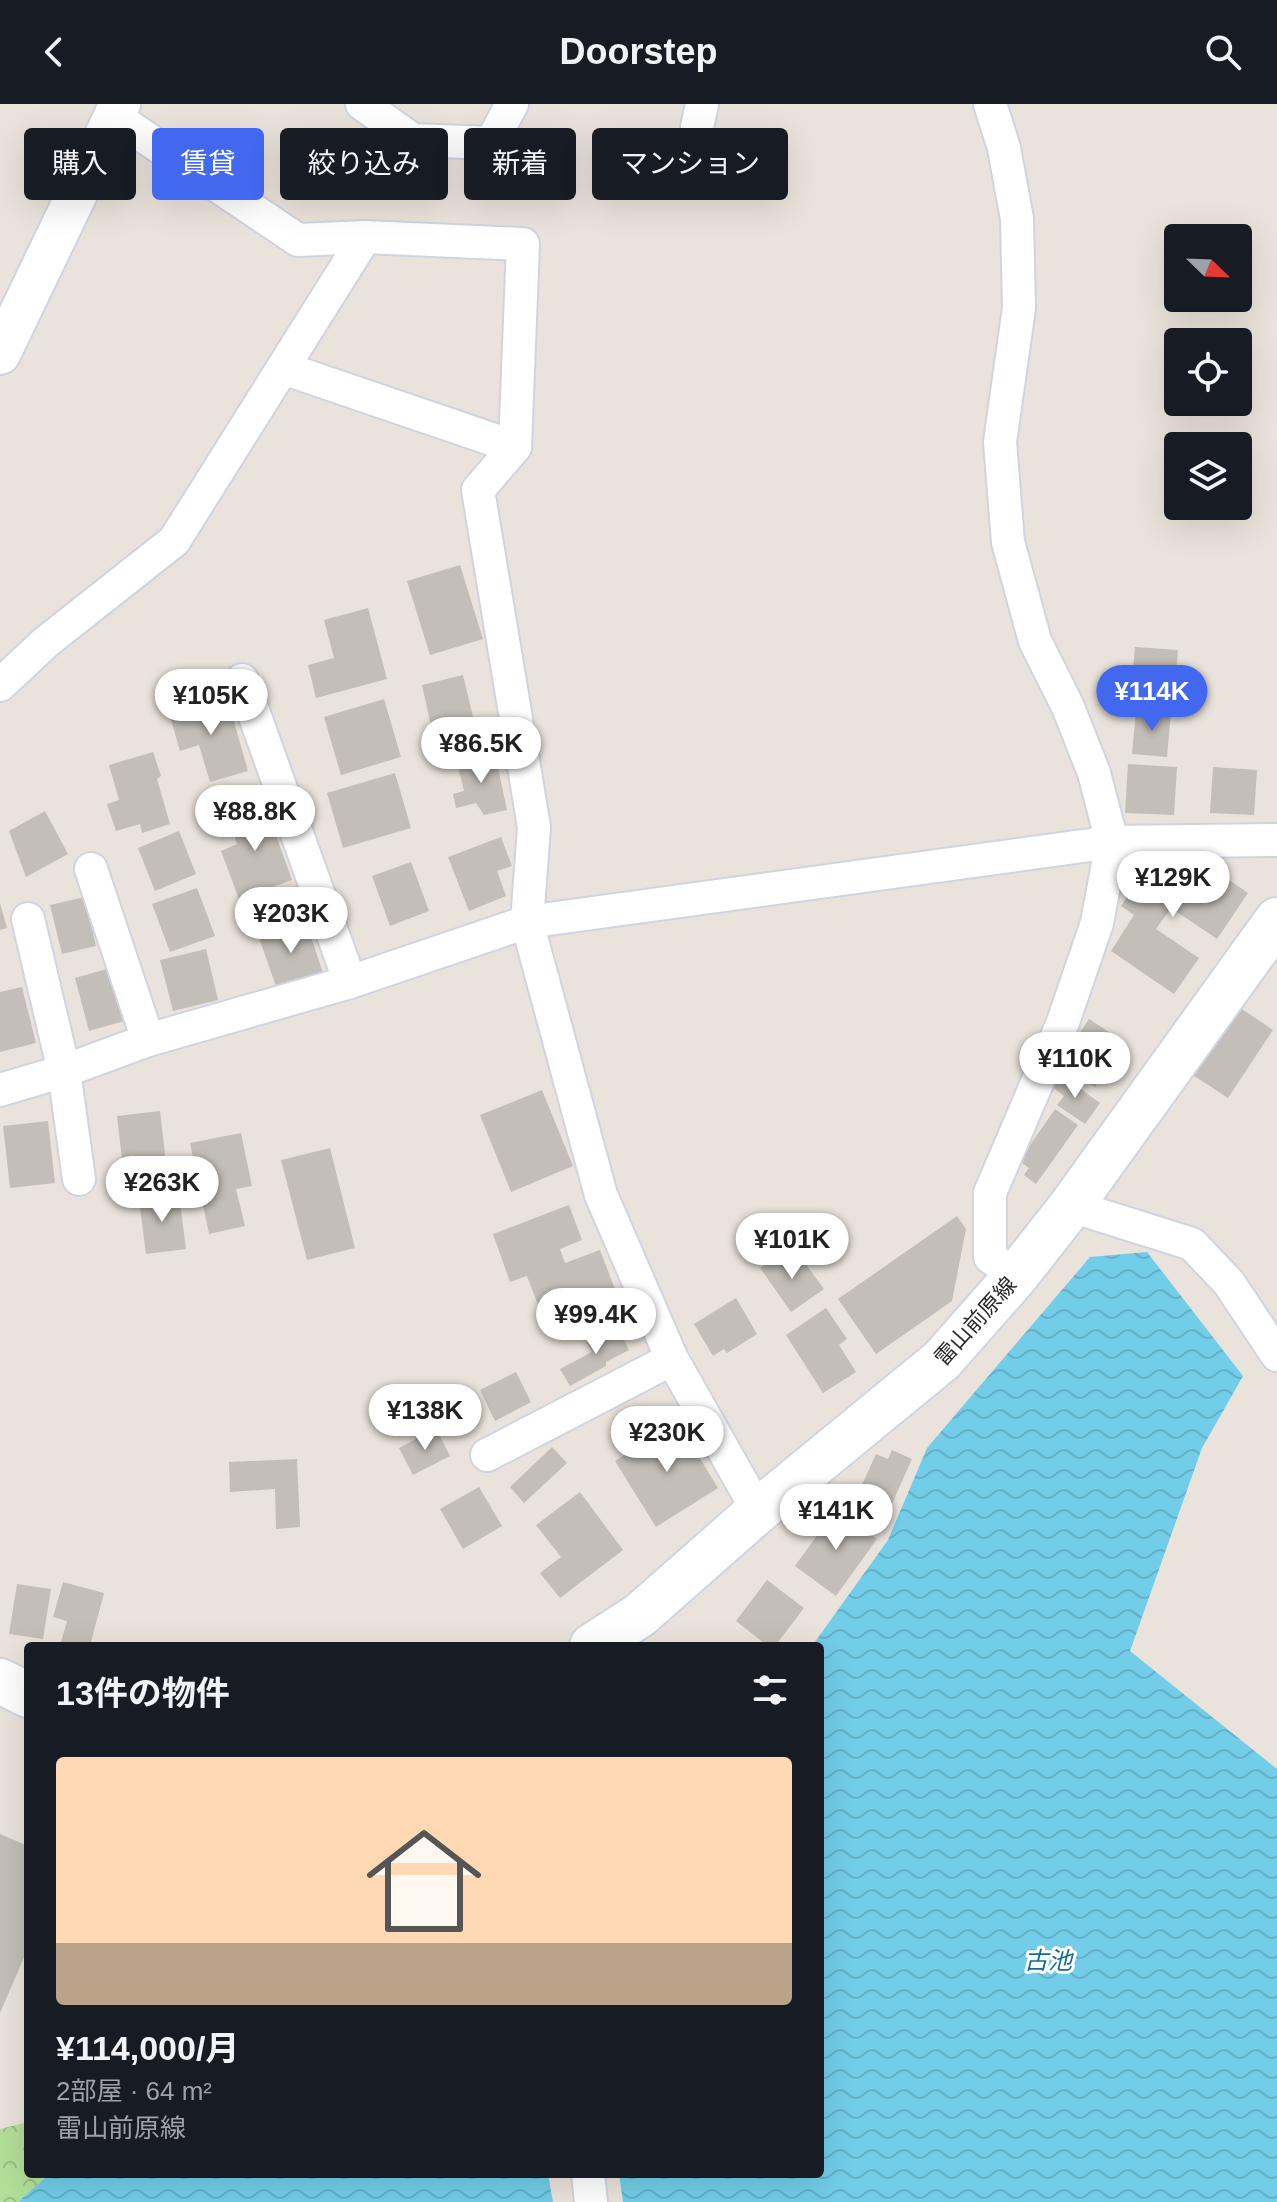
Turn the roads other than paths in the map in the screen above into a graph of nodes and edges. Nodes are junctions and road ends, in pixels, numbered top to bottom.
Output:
1 (362, 104) edge
2 (512, 104) edge
3 (990, 104) edge
4 (117, 110) edge
5 (365, 237) junction
6 (0, 354) edge
7 (283, 368) junction
8 (515, 447) junction
9 (242, 680) dead end
10 (0, 685) edge
11 (1277, 840) edge
12 (1112, 842) junction
13 (91, 869) dead end
14 (28, 919) dead end
15 (1277, 920) edge
16 (527, 922) junction
17 (350, 982) junction
18 (148, 1040) junction
19 (64, 1071) junction
20 (0, 1090) edge
21 (79, 1179) dead end
22 (1071, 1206) junction
23 (1016, 1276) junction
24 (1277, 1355) edge
25 (672, 1359) junction
26 (487, 1455) dead end
27 (758, 1511) junction
28 (598, 1642) edge
29 (0, 1681) edge
30 (24, 1693) edge
31 (588, 2178) edge
32 (591, 2202) edge

1 - 2 street
3 - 12 street
4 - 5 street
4 - 6 street
5 - 7 street
5 - 8 street
7 - 8 street
7 - 10 street
8 - 16 street
9 - 17 street
11 - 12 street
12 - 16 street
12 - 23 street
13 - 18 street
14 - 19 street
15 - 22 main road, 雷山前原線
16 - 17 street
16 - 25 street
17 - 18 street
18 - 19 street
19 - 20 street
19 - 21 street
22 - 23 main road, 雷山前原線
22 - 24 street
23 - 27 main road, 雷山前原線
25 - 26 street
25 - 27 street
27 - 28 main road, 雷山前原線
29 - 30 main road
31 - 32 street

